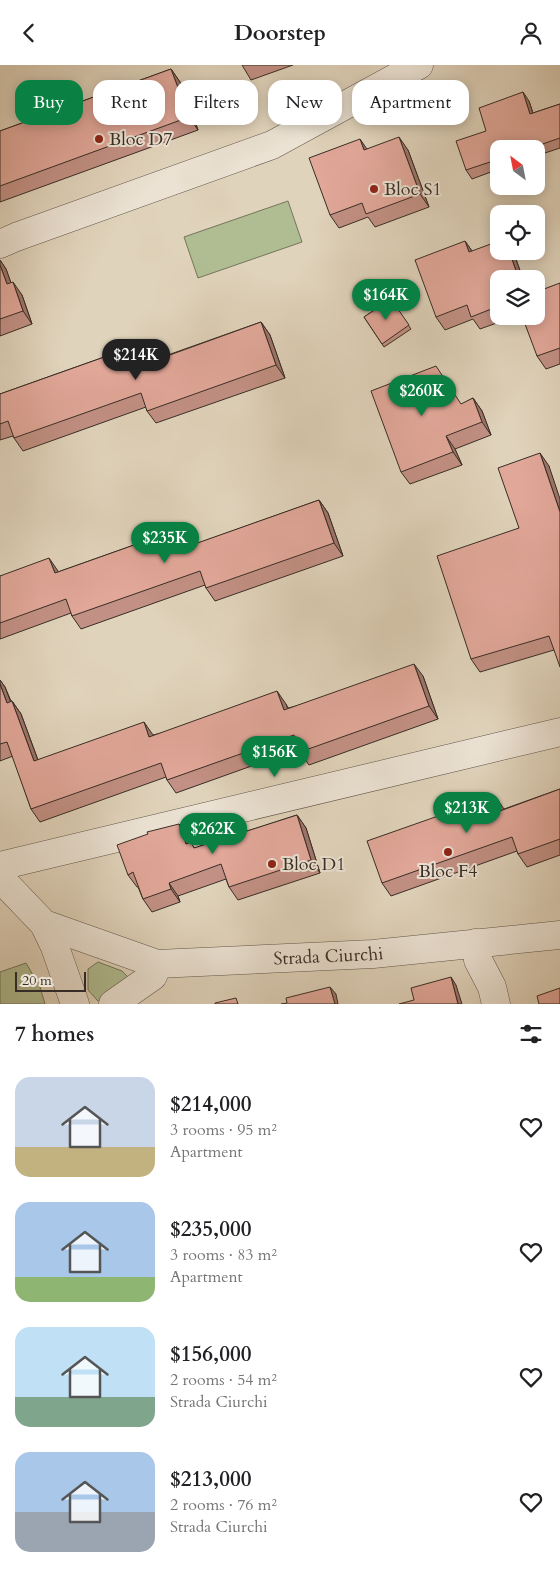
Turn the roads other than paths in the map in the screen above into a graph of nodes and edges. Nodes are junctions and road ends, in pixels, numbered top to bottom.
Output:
1 (420, 65) edge
2 (0, 244) edge
3 (560, 732) edge
4 (0, 866) edge
5 (0, 878) edge
6 (44, 924) junction
7 (560, 935) edge
8 (476, 943) junction
9 (157, 964) junction
10 (75, 1004) edge
11 (114, 1004) edge
12 (496, 1004) edge

1 - 2 street
3 - 4 street
5 - 6 street
6 - 9 street
6 - 10 street
7 - 8 street, Strada Ciurchi
8 - 9 street, Strada Ciurchi
8 - 12 street
9 - 11 street

